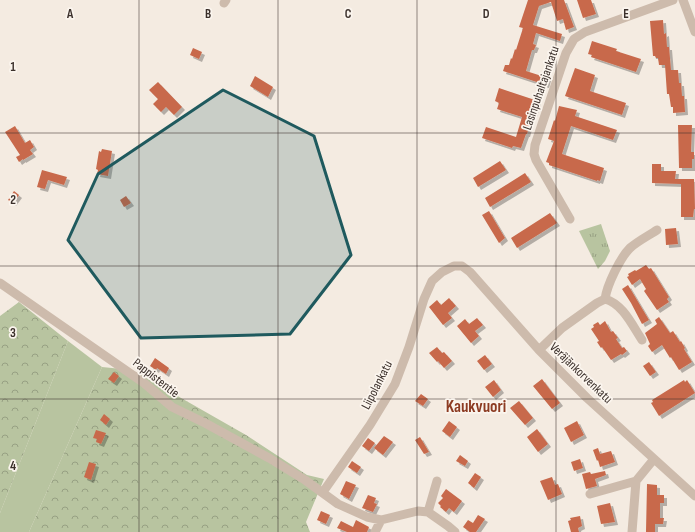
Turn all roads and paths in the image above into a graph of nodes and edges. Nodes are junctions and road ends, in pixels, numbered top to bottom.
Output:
1 (673, 0) edge
2 (683, 0) edge
3 (695, 32) edge
4 (570, 219) dead end
5 (657, 230) dead end
6 (454, 266) joint
7 (0, 283) edge
8 (605, 299) junction
9 (642, 340) dead end
10 (539, 350) junction
11 (654, 459) junction
12 (437, 481) dead end
13 (636, 481) junction
14 (322, 492) junction
15 (590, 494) dead end
16 (695, 496) edge
17 (428, 512) junction
18 (381, 520) junction
19 (375, 532) edge
20 (455, 532) edge
21 (632, 532) edge

1 - 4 street, Lasinpuhaltajankatu
2 - 3 street
5 - 8 street
6 - 10 street, Veräjänkorvenkatu
6 - 14 street, Liipolankatu
7 - 14 street, Pappistentie
8 - 9 street
8 - 10 street
10 - 11 street, Veräjänkorvenkatu
11 - 13 street
11 - 16 street, Veräjänkorvenkatu
12 - 17 street
13 - 15 street
13 - 21 street
14 - 18 street, Pappistentie
17 - 18 street
17 - 20 street
18 - 19 street

